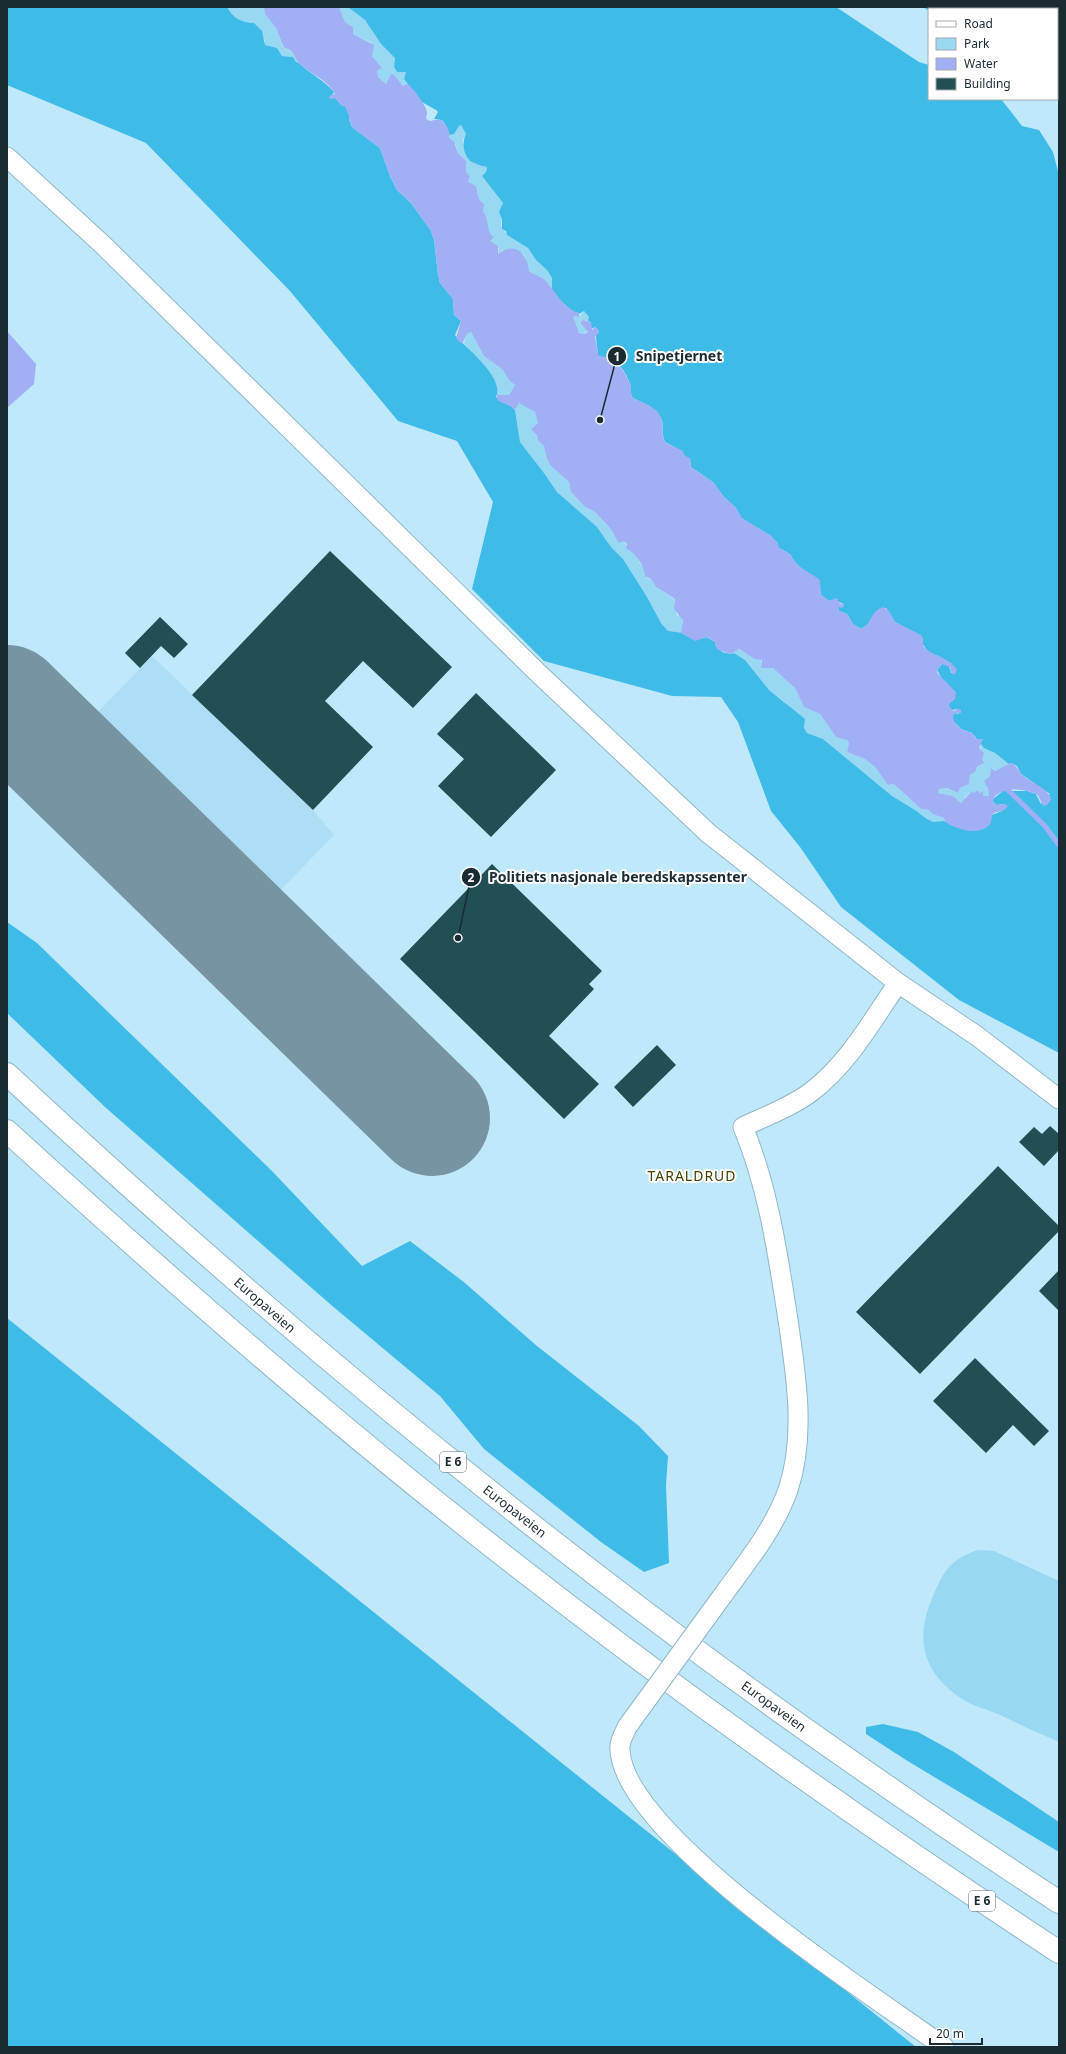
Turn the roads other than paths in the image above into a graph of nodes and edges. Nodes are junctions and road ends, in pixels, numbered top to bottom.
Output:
1 (7, 157) edge
2 (898, 983) junction
3 (7, 1074) edge
4 (1059, 1099) edge
5 (7, 1131) edge
6 (1059, 1902) edge
7 (1059, 1952) edge
8 (944, 2047) edge

1 - 2 street
2 - 4 street
2 - 8 street, bridge
3 - 6 highway, Europaveien / E 6
5 - 7 highway, E 6

